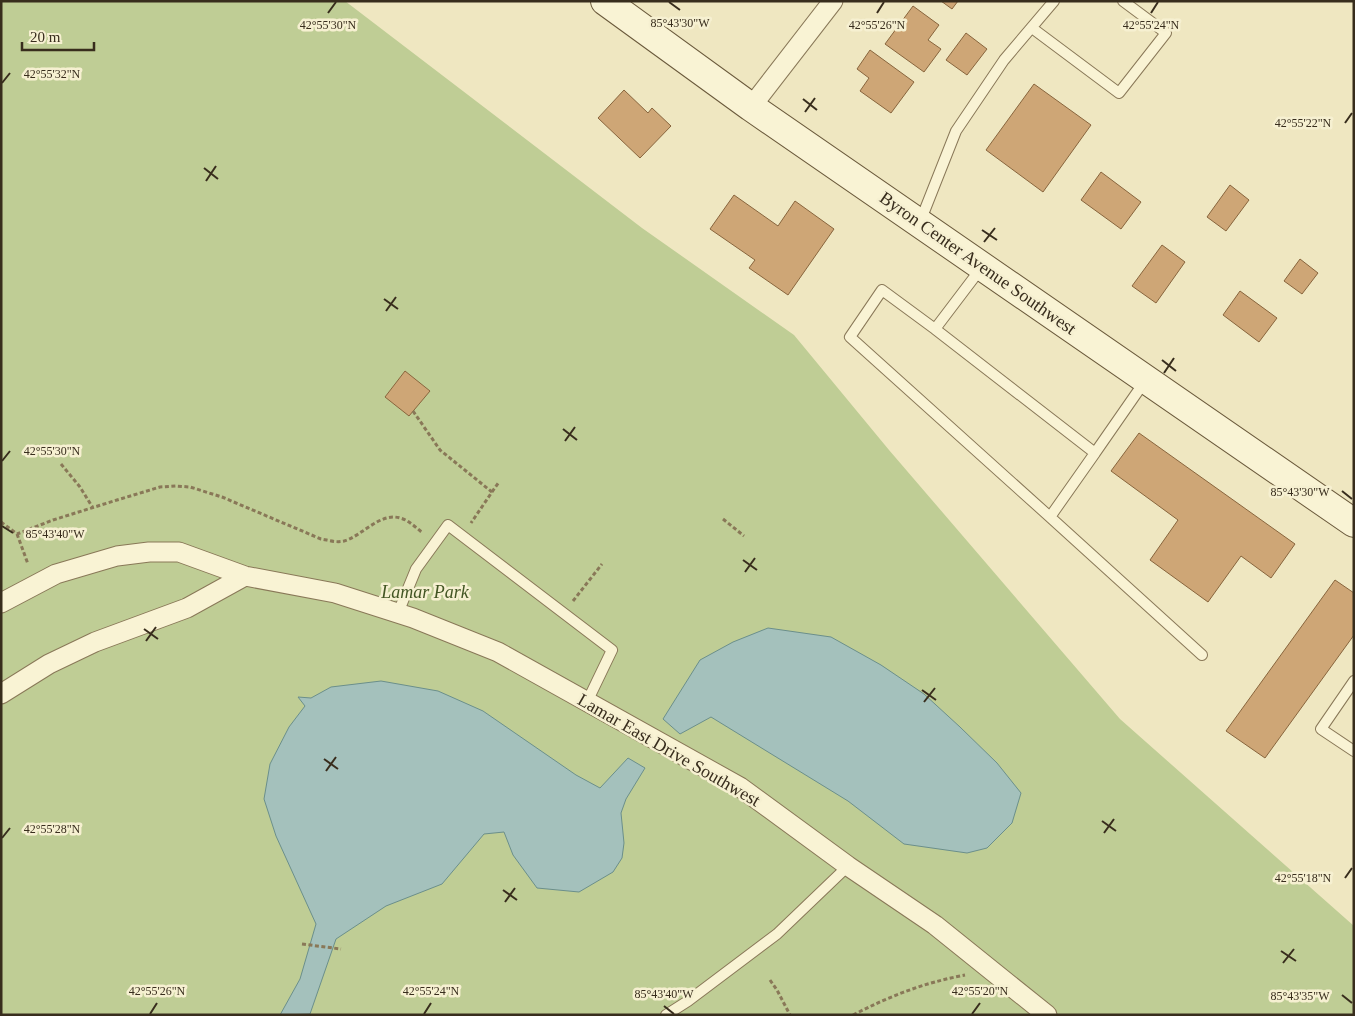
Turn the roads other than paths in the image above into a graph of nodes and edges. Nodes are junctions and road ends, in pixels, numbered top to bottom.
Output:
1 (605, 1) edge
2 (833, 1) edge
3 (1054, 1) edge
4 (1123, 1) edge
5 (1032, 28) junction
6 (751, 106) junction
7 (919, 222) junction
8 (982, 266) junction
9 (934, 329) junction
10 (1146, 379) junction
11 (1095, 453) junction
12 (1050, 517) junction
13 (1353, 520) edge
14 (245, 576) junction
15 (1, 603) edge
16 (398, 613) junction
17 (1202, 655) dead end
18 (1354, 680) edge
19 (1, 694) edge
20 (587, 702) junction
21 (1354, 751) edge
22 (848, 866) junction
23 (666, 1015) edge
24 (1047, 1015) edge

1 - 6 main road, Byron Center Avenue Southwest
2 - 6 street
3 - 5 lane
4 - 5 lane
5 - 7 lane
6 - 7 main road, Byron Center Avenue Southwest
7 - 8 main road, Byron Center Avenue Southwest
8 - 9 lane
8 - 10 main road, Byron Center Avenue Southwest
9 - 11 lane
9 - 12 lane
10 - 11 lane
10 - 13 main road, Byron Center Avenue Southwest
11 - 12 lane
12 - 17 lane
14 - 15 street, Lamar East Drive Southwest
14 - 16 street, Lamar East Drive Southwest
14 - 19 street
16 - 20 street, Lamar East Drive Southwest
16 - 20 lane
18 - 21 lane
20 - 22 street, Lamar East Drive Southwest
22 - 23 lane
22 - 24 street, Lamar East Drive Southwest

